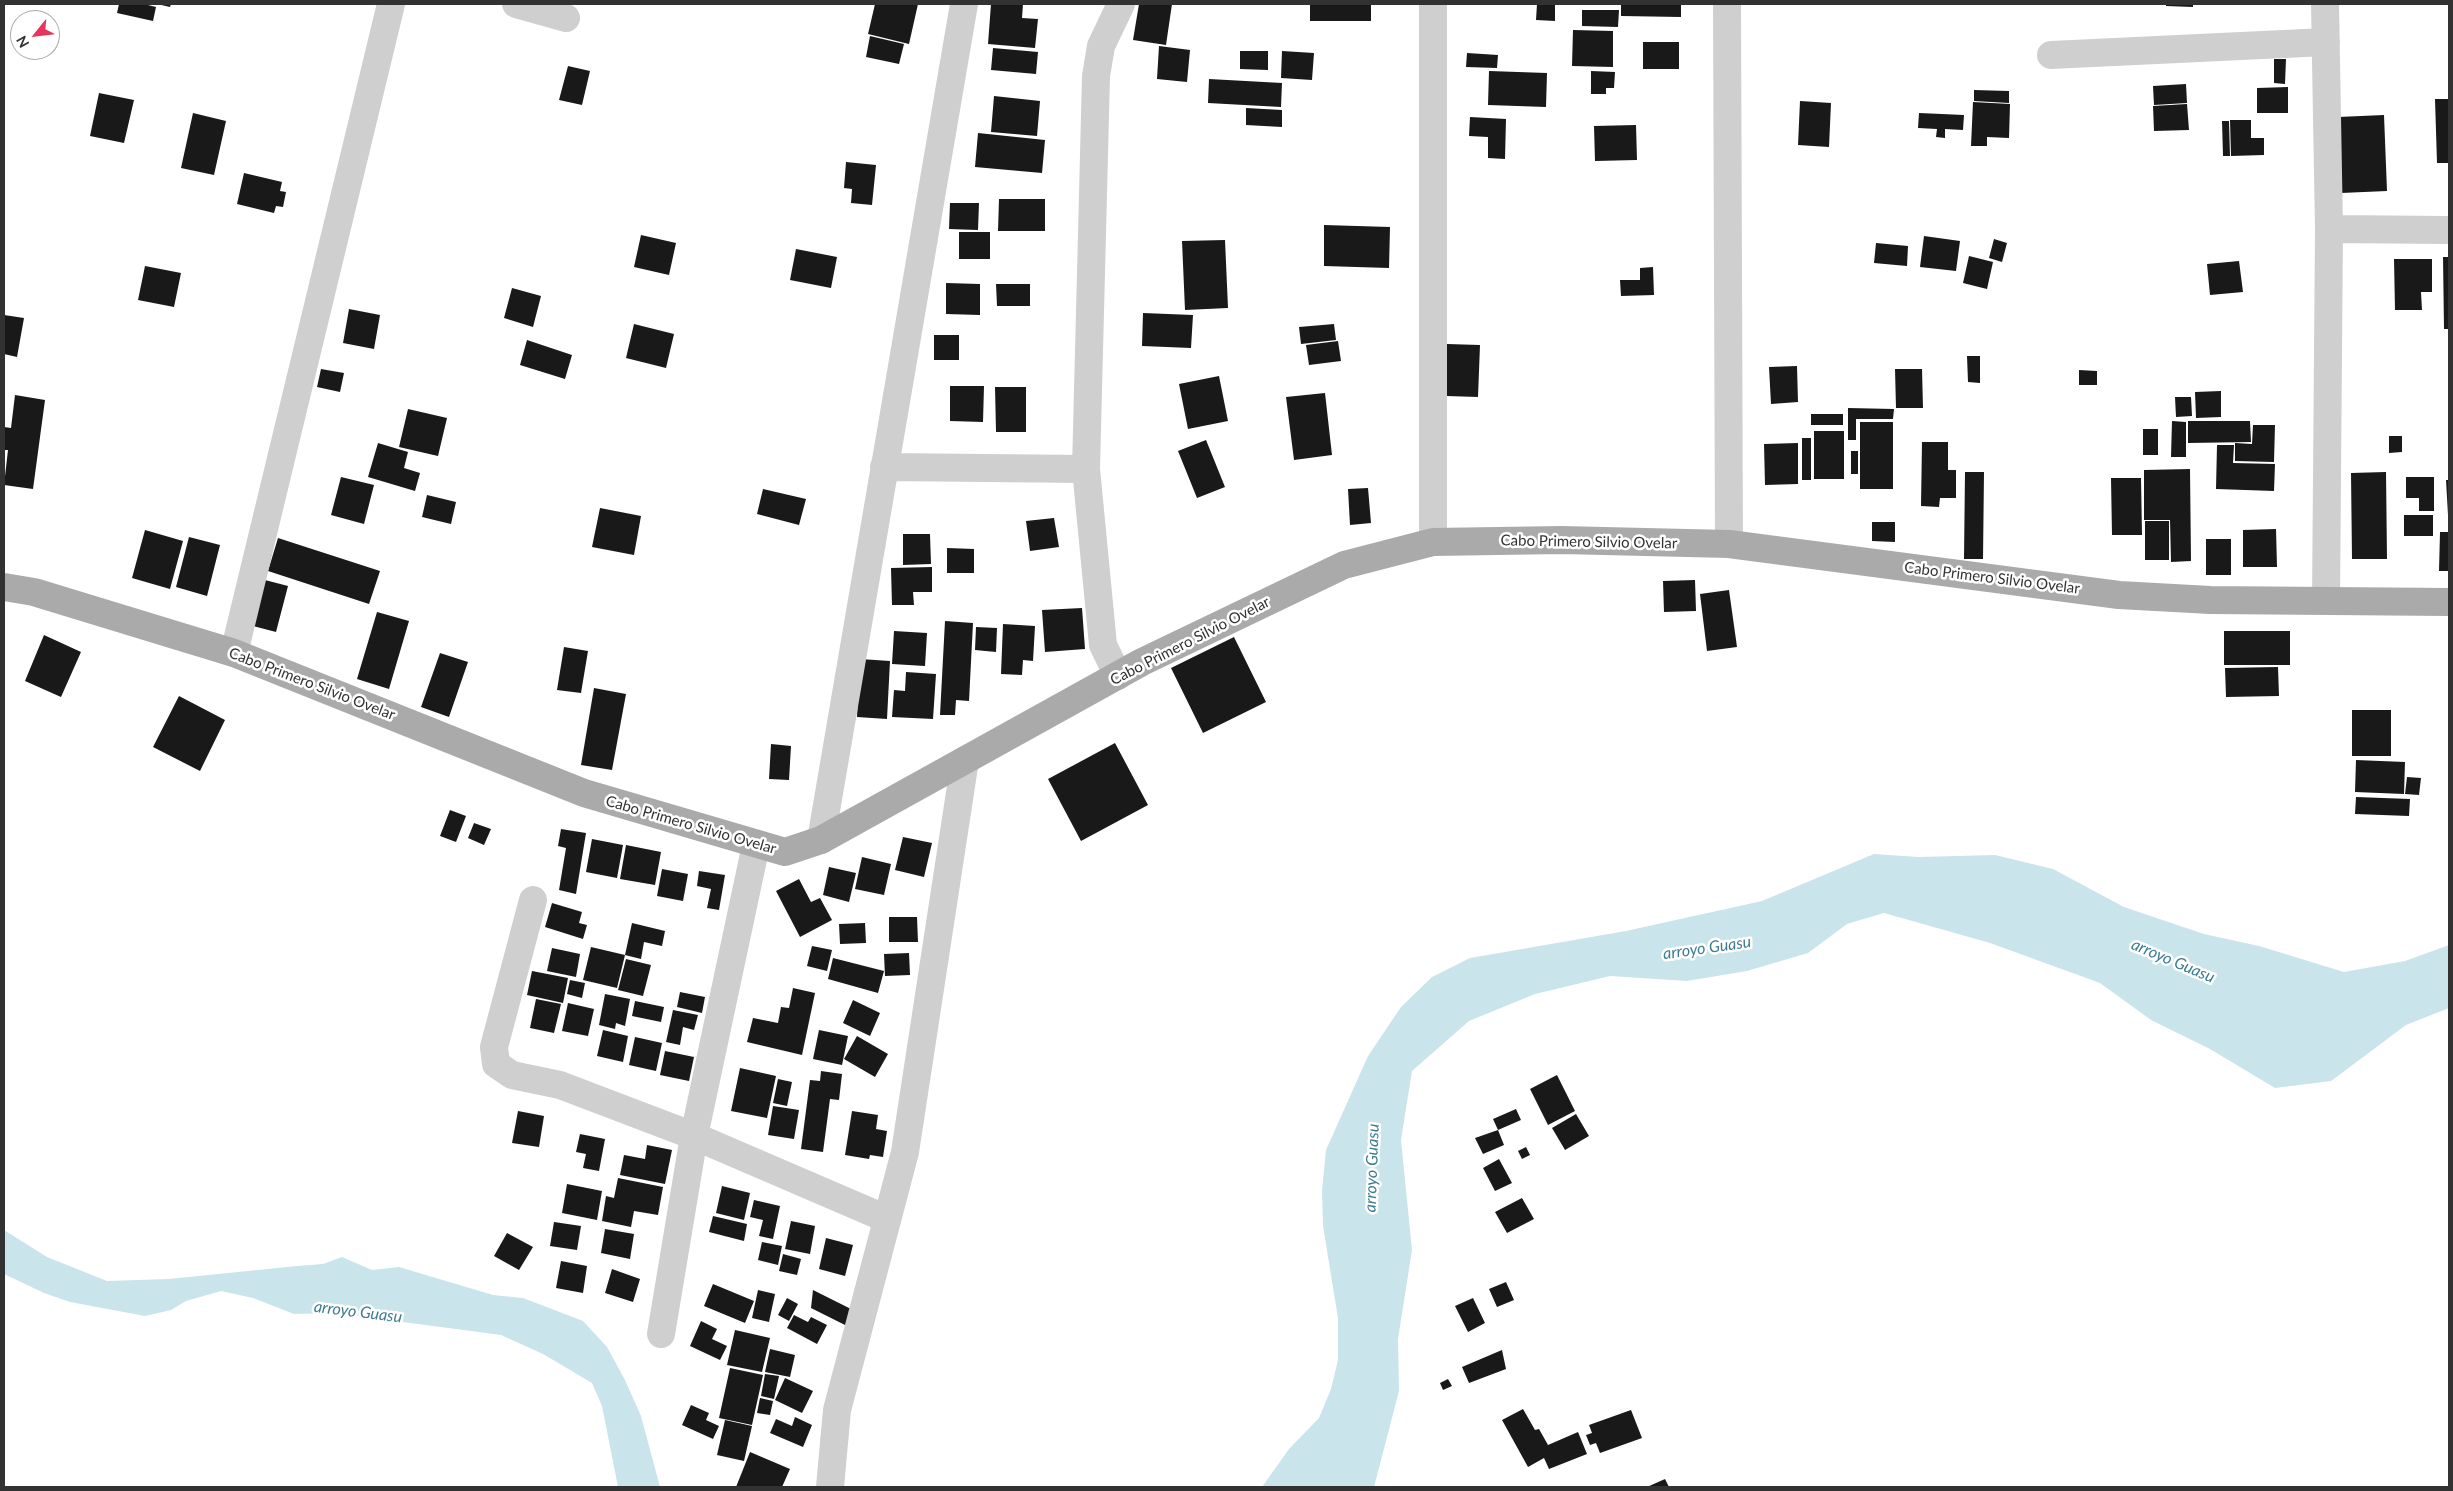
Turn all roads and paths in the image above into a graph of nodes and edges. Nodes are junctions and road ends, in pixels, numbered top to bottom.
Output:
1 (391, 4) edge
2 (516, 4) edge
3 (964, 4) edge
4 (1121, 4) edge
5 (1433, 4) edge
6 (1728, 4) edge
7 (2325, 4) edge
8 (566, 18) dead end
9 (2326, 42) junction
10 (2051, 55) dead end
11 (2330, 229) junction
12 (2449, 230) edge
13 (884, 467) junction
14 (1086, 469) junction
15 (1433, 542) junction
16 (1729, 544) junction
17 (4, 587) edge
18 (2326, 601) junction
19 (2449, 602) edge
20 (234, 653) junction
21 (1118, 676) junction
22 (965, 760) junction
23 (821, 840) junction
24 (756, 845) junction
25 (533, 900) dead end
26 (694, 1136) junction
27 (887, 1219) junction
28 (660, 1334) dead end
29 (830, 1487) edge

1 - 20 street
2 - 8 street
3 - 13 street
4 - 14 street
5 - 15 street
6 - 16 street
7 - 9 street
9 - 10 street
9 - 11 street
11 - 12 street
11 - 18 street
13 - 14 street
13 - 23 street
14 - 21 street
15 - 16 main road, Cabo Primero Silvio Ovelar
15 - 21 main road, Cabo Primero Silvio Ovelar
16 - 18 main road, Cabo Primero Silvio Ovelar
17 - 20 main road, Cabo Primero Silvio Ovelar
18 - 19 main road, Cabo Primero Silvio Ovelar
20 - 24 main road, Cabo Primero Silvio Ovelar
21 - 22 main road, Cabo Primero Silvio Ovelar
22 - 23 main road, Cabo Primero Silvio Ovelar
22 - 27 street
23 - 24 main road, Cabo Primero Silvio Ovelar
24 - 26 street
25 - 26 street
26 - 27 street
26 - 28 street
27 - 29 street

